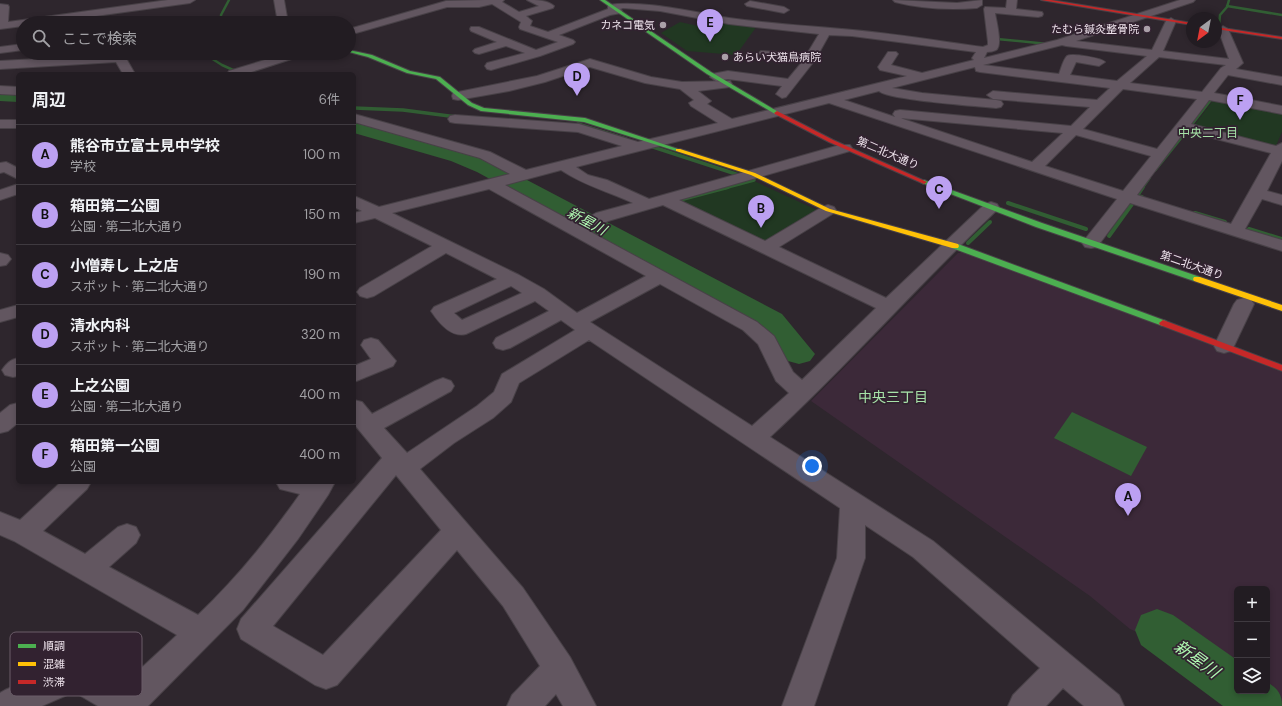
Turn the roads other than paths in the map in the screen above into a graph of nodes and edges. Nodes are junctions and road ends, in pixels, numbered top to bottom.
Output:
1 (190, 0) edge
2 (279, 0) edge
3 (495, 0) edge
4 (532, 0) edge
5 (689, 0) edge
6 (900, 0) edge
7 (1043, 0) edge
8 (1190, 0) edge
9 (753, 2) edge
10 (977, 2) edge
11 (142, 3) edge
12 (608, 4) edge
13 (1011, 5) edge
14 (0, 7) edge
15 (989, 9) junction
16 (784, 10) dead end
17 (678, 11) junction
18 (892, 11) dead end
19 (1038, 14) dead end
20 (59, 16) edge
21 (138, 16) edge
22 (282, 16) edge
23 (518, 16) junction
24 (1142, 16) junction
25 (840, 20) dead end
26 (506, 21) dead end
27 (729, 21) junction
28 (1171, 21) junction
29 (16, 23) edge
30 (1186, 23) edge
31 (492, 24) dead end
32 (1, 25) edge
33 (880, 26) dead end
34 (1222, 29) edge
35 (356, 30) edge
36 (829, 32) junction
37 (1088, 34) junction
38 (549, 35) junction
39 (1222, 35) edge
40 (876, 36) junction
41 (1282, 38) edge
42 (1017, 41) dead end
43 (507, 42) junction
44 (1056, 44) junction
45 (16, 48) edge
46 (0, 50) edge
47 (983, 50) junction
48 (1158, 50) junction
49 (479, 51) dead end
50 (356, 52) edge
51 (764, 53) dead end
52 (536, 54) junction
53 (892, 54) dead end
54 (811, 58) junction
55 (65, 60) edge
56 (121, 60) edge
57 (279, 60) edge
58 (1110, 63) dead end
59 (1237, 63) junction
60 (973, 65) junction
61 (1125, 65) dead end
62 (2, 66) edge
63 (491, 66) dead end
64 (1140, 66) junction
65 (1000, 70) junction
66 (1225, 71) junction
67 (127, 72) edge
68 (241, 72) edge
69 (920, 78) junction
70 (1063, 78) junction
71 (721, 81) junction
72 (1282, 81) edge
73 (791, 83) junction
74 (946, 84) dead end
75 (1120, 85) junction
76 (682, 86) junction
77 (879, 88) junction
78 (0, 90) edge
79 (16, 90) edge
80 (977, 90) dead end
81 (739, 92) junction
82 (782, 94) junction
83 (458, 96) junction
84 (1207, 96) junction
85 (994, 97) junction
86 (832, 100) junction
87 (1099, 104) junction
88 (808, 105) junction
89 (1282, 110) edge
90 (776, 113) junction
91 (874, 114) junction
92 (356, 119) edge
93 (455, 119) dead end
94 (0, 124) edge
95 (16, 124) edge
96 (1004, 124) junction
97 (731, 125) junction
98 (1182, 126) junction
99 (1073, 130) junction
100 (646, 145) junction
101 (845, 148) junction
102 (1160, 154) junction
103 (1280, 155) edge
104 (565, 166) junction
105 (1035, 168) junction
106 (525, 176) junction
107 (745, 177) junction
108 (492, 184) junction
109 (16, 190) edge
110 (1258, 193) junction
111 (0, 194) edge
112 (1126, 198) junction
113 (664, 200) junction
114 (1282, 200) edge
115 (356, 202) edge
116 (648, 204) junction
117 (991, 207) junction
118 (828, 210) junction
119 (377, 212) junction
120 (356, 217) edge
121 (577, 231) junction
122 (1235, 231) junction
123 (1090, 243) junction
124 (951, 244) junction
125 (446, 246) junction
126 (1282, 246) edge
127 (766, 248) junction
128 (659, 277) junction
129 (512, 279) junction
130 (367, 292) dead end
131 (537, 293) junction
132 (1244, 304) dead end
133 (890, 306) junction
134 (1282, 308) edge
135 (576, 321) junction
136 (503, 342) dead end
137 (371, 345) dead end
138 (1224, 346) junction
139 (1282, 368) edge
140 (356, 374) edge
141 (443, 386) dead end
142 (804, 393) junction
143 (16, 413) edge
144 (360, 421) edge
145 (0, 425) edge
146 (754, 438) junction
147 (401, 462) junction
148 (75, 484) edge
149 (310, 484) edge
150 (321, 485) edge
151 (853, 503) junction
152 (12, 528) edge
153 (458, 530) junction
154 (127, 535) dead end
155 (86, 569) junction
156 (201, 633) junction
157 (559, 668) junction
158 (1063, 668) junction
159 (142, 691) edge
160 (28, 696) edge
161 (111, 696) edge
162 (137, 696) edge
163 (9, 706) edge
164 (127, 706) edge
165 (523, 706) edge
166 (580, 706) edge
167 (798, 706) edge
168 (1024, 706) edge
169 (1108, 706) edge

1 - 11 street
2 - 22 street
3 - 23 street
3 - 35 street
4 - 23 street
5 - 17 street
6 - 10 street
6 - 18 street
7 - 24 street
8 - 24 street
9 - 16 street
9 - 27 street
10 - 15 street
11 - 20 street
11 - 21 street
12 - 17 street
12 - 38 street
12 - 71 street, 第二北大通り
13 - 15 street
13 - 19 street
14 - 32 street
15 - 47 street
17 - 27 street
23 - 26 street
23 - 38 street
24 - 28 street
24 - 37 street
25 - 36 street
27 - 36 street
28 - 30 street
28 - 48 street
29 - 32 street
31 - 43 street
33 - 40 street
34 - 41 street
36 - 40 street
36 - 54 street
37 - 44 street
37 - 48 street
38 - 52 street
39 - 59 street
40 - 47 street
42 - 44 street
43 - 49 street
43 - 52 street
44 - 48 street
44 - 60 street
45 - 46 street
47 - 60 street
48 - 59 street
48 - 64 street
50 - 83 street
51 - 54 street
52 - 63 street
53 - 69 street
54 - 73 street
55 - 62 street
56 - 67 street
57 - 68 street
58 - 70 street
59 - 66 street
60 - 65 street
60 - 69 street
61 - 64 street
64 - 75 street
65 - 70 street
65 - 85 street
66 - 72 street
66 - 84 street
69 - 74 street
69 - 77 street
70 - 75 street
71 - 73 street
71 - 76 street
71 - 81 street, 第二北大通り
73 - 82 street
75 - 84 street
75 - 87 street
76 - 83 street
76 - 97 street
77 - 85 street
77 - 86 street
78 - 79 street
80 - 85 street
81 - 82 street
81 - 90 street, 第二北大通り
82 - 88 street
83 - 100 street
84 - 89 street
84 - 98 street
85 - 87 street
85 - 96 street
86 - 88 street
86 - 91 street
87 - 99 street
88 - 90 street
90 - 97 street
90 - 101 street, 第二北大通り
91 - 96 street
91 - 105 street
92 - 106 street
93 - 100 street
94 - 95 street
96 - 99 street
97 - 100 street
98 - 102 street
98 - 103 street
99 - 102 street
99 - 105 street
100 - 104 street
100 - 107 street
101 - 107 street
101 - 117 street, 第二北大通り
102 - 112 street
103 - 110 street
104 - 106 street
104 - 116 street
105 - 112 street
106 - 108 street
107 - 113 street
107 - 118 street
108 - 119 street
108 - 121 street
109 - 111 street
110 - 114 street
110 - 122 street
112 - 122 street
112 - 123 street
113 - 116 street
113 - 127 street
115 - 119 street
116 - 121 street
117 - 123 street, 第二北大通り
117 - 124 street
118 - 124 street
118 - 127 street
119 - 120 street
119 - 125 street
121 - 128 street
122 - 126 street
123 - 134 street, 第二北大通り
124 - 133 street
124 - 138 street
125 - 129 street
125 - 130 street
127 - 133 street
128 - 135 street
128 - 142 street
129 - 131 street
129 - 131 street
131 - 135 street
132 - 138 street
133 - 142 street
135 - 136 street
135 - 146 street
135 - 147 street
137 - 140 street
138 - 139 street
141 - 144 street
142 - 146 street
143 - 145 street
144 - 147 street
146 - 151 street
147 - 153 street
147 - 153 street
148 - 152 street
149 - 150 street
150 - 156 street
151 - 158 street
151 - 167 street
152 - 155 street
153 - 157 street
154 - 155 street
155 - 156 street
156 - 159 street
157 - 165 street
157 - 166 street
158 - 168 street
158 - 169 street
160 - 163 street
161 - 164 street
162 - 164 street

